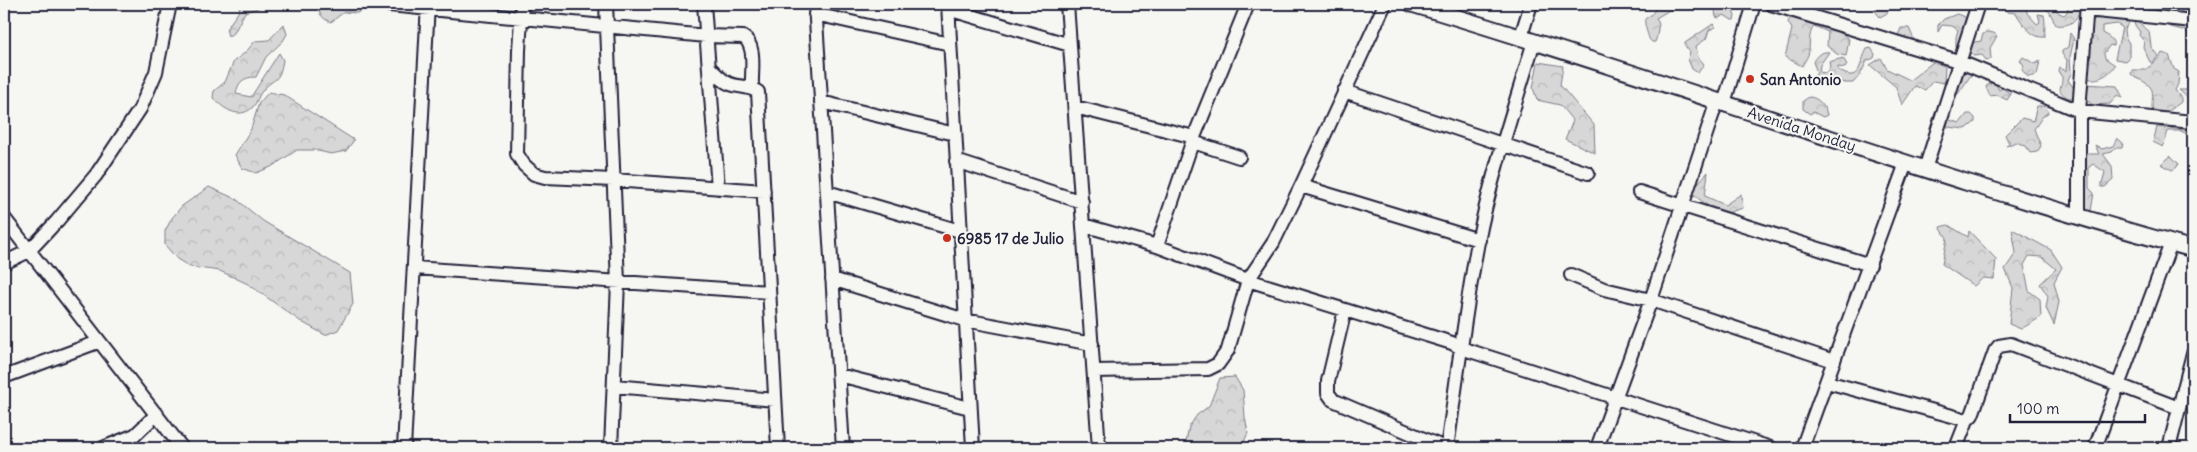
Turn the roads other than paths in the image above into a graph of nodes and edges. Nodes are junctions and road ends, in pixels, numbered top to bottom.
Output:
1 (170, 4) edge
2 (522, 4) edge
3 (606, 4) edge
4 (704, 4) edge
5 (1067, 4) edge
6 (1248, 4) edge
7 (1385, 4) edge
8 (1412, 4) edge
9 (1531, 4) edge
10 (1754, 4) edge
11 (1771, 4) edge
12 (1978, 4) edge
13 (389, 5) dead end
14 (428, 6) edge
15 (948, 6) edge
16 (2087, 7) edge
17 (815, 9) edge
18 (521, 18) junction
19 (2193, 21) edge
20 (606, 26) junction
21 (706, 36) junction
22 (1527, 39) junction
23 (950, 44) junction
24 (1070, 45) junction
25 (1958, 61) junction
26 (710, 68) junction
27 (752, 87) junction
28 (1344, 91) junction
29 (821, 102) junction
30 (1720, 102) junction
31 (1075, 107) junction
32 (2079, 111) junction
33 (2193, 122) edge
34 (955, 134) junction
35 (1194, 139) junction
36 (1504, 145) junction
37 (1239, 157) dead end
38 (956, 161) junction
39 (1906, 163) junction
40 (1925, 169) junction
41 (1588, 172) dead end
42 (613, 180) junction
43 (1301, 186) junction
44 (718, 188) junction
45 (764, 190) junction
46 (827, 192) junction
47 (1639, 192) dead end
48 (1082, 202) junction
49 (1684, 206) junction
50 (2079, 216) junction
51 (4, 218) edge
52 (1083, 225) junction
53 (960, 231) junction
54 (1479, 240) junction
55 (2171, 243) junction
56 (1157, 246) junction
57 (2193, 249) edge
58 (29, 251) junction
59 (4, 264) edge
60 (1870, 265) junction
61 (414, 268) junction
62 (1571, 275) dead end
63 (832, 279) junction
64 (1248, 280) junction
65 (618, 282) junction
66 (769, 292) junction
67 (1651, 300) junction
68 (1345, 310) junction
69 (966, 320) junction
70 (98, 342) junction
71 (1092, 344) junction
72 (1461, 348) junction
73 (2193, 353) edge
74 (1834, 361) junction
75 (1094, 370) junction
76 (838, 375) junction
77 (4, 377) edge
78 (1827, 382) junction
79 (2118, 384) junction
80 (614, 386) junction
81 (1616, 398) junction
82 (775, 400) junction
83 (970, 408) junction
84 (2179, 408) junction
85 (1940, 413) junction
86 (157, 414) junction
87 (1967, 420) junction
88 (1958, 445) edge
89 (103, 448) edge
90 (182, 448) edge
91 (404, 448) edge
92 (611, 448) edge
93 (778, 448) edge
94 (843, 448) edge
95 (973, 448) edge
96 (1099, 448) edge
97 (1446, 448) edge
98 (1597, 448) edge
99 (1771, 448) edge
100 (1802, 448) edge
101 (2096, 448) edge
102 (2169, 448) edge

1 - 58 street
2 - 18 street
3 - 20 street
4 - 21 street
5 - 24 street
6 - 35 street
7 - 28 street
8 - 22 main road, Avenida Monday
9 - 22 street
10 - 30 street
11 - 25 street
12 - 25 street
13 - 14 street
14 - 18 street
14 - 61 street
15 - 23 street
15 - 24 street
16 - 19 street
16 - 32 street
17 - 23 street
17 - 29 street
18 - 20 street
18 - 42 street
20 - 21 street
20 - 42 street
21 - 26 street
21 - 27 street
22 - 30 main road, Avenida Monday
22 - 36 street
23 - 34 street
24 - 31 street
25 - 32 street
25 - 40 street
26 - 27 street
26 - 44 street
27 - 45 street
28 - 36 street
28 - 43 street
29 - 34 street
29 - 46 street
30 - 39 main road, Avenida Monday
30 - 49 street
31 - 35 street
31 - 48 street
32 - 33 street
32 - 50 street
34 - 38 street
35 - 37 street
35 - 56 street
36 - 41 street
36 - 54 street
38 - 48 street
38 - 53 street
39 - 40 main road, Avenida Monday
39 - 60 street
40 - 50 main road, Avenida Monday
42 - 44 street
42 - 65 street
43 - 54 street
43 - 64 street
44 - 45 street
45 - 66 street
46 - 53 street
46 - 63 street
47 - 49 street
48 - 52 street
49 - 60 street
49 - 67 street
50 - 55 main road, Avenida Monday
51 - 58 street
52 - 56 street
52 - 71 street
53 - 69 street
54 - 72 street
55 - 57 main road, Avenida Monday
55 - 79 street
56 - 64 street
58 - 59 street
58 - 70 street
60 - 74 street
61 - 65 street
61 - 91 street
62 - 67 street
63 - 69 street
63 - 76 street
64 - 68 street
64 - 75 street
65 - 66 street
65 - 80 street
66 - 82 street
67 - 74 street
67 - 81 street
68 - 72 street
68 - 97 street
69 - 71 street
69 - 83 street
70 - 77 street
70 - 86 street
71 - 75 street
72 - 81 street
72 - 97 street
73 - 84 street
74 - 78 street
75 - 96 street
76 - 83 street
76 - 94 street
78 - 85 street
78 - 100 street
79 - 84 street
79 - 87 street
79 - 101 street
80 - 82 street
80 - 92 street
81 - 98 street
81 - 99 street
82 - 93 street
83 - 95 street
84 - 102 street
85 - 87 street
85 - 88 street
86 - 89 street
86 - 90 street
87 - 88 street

